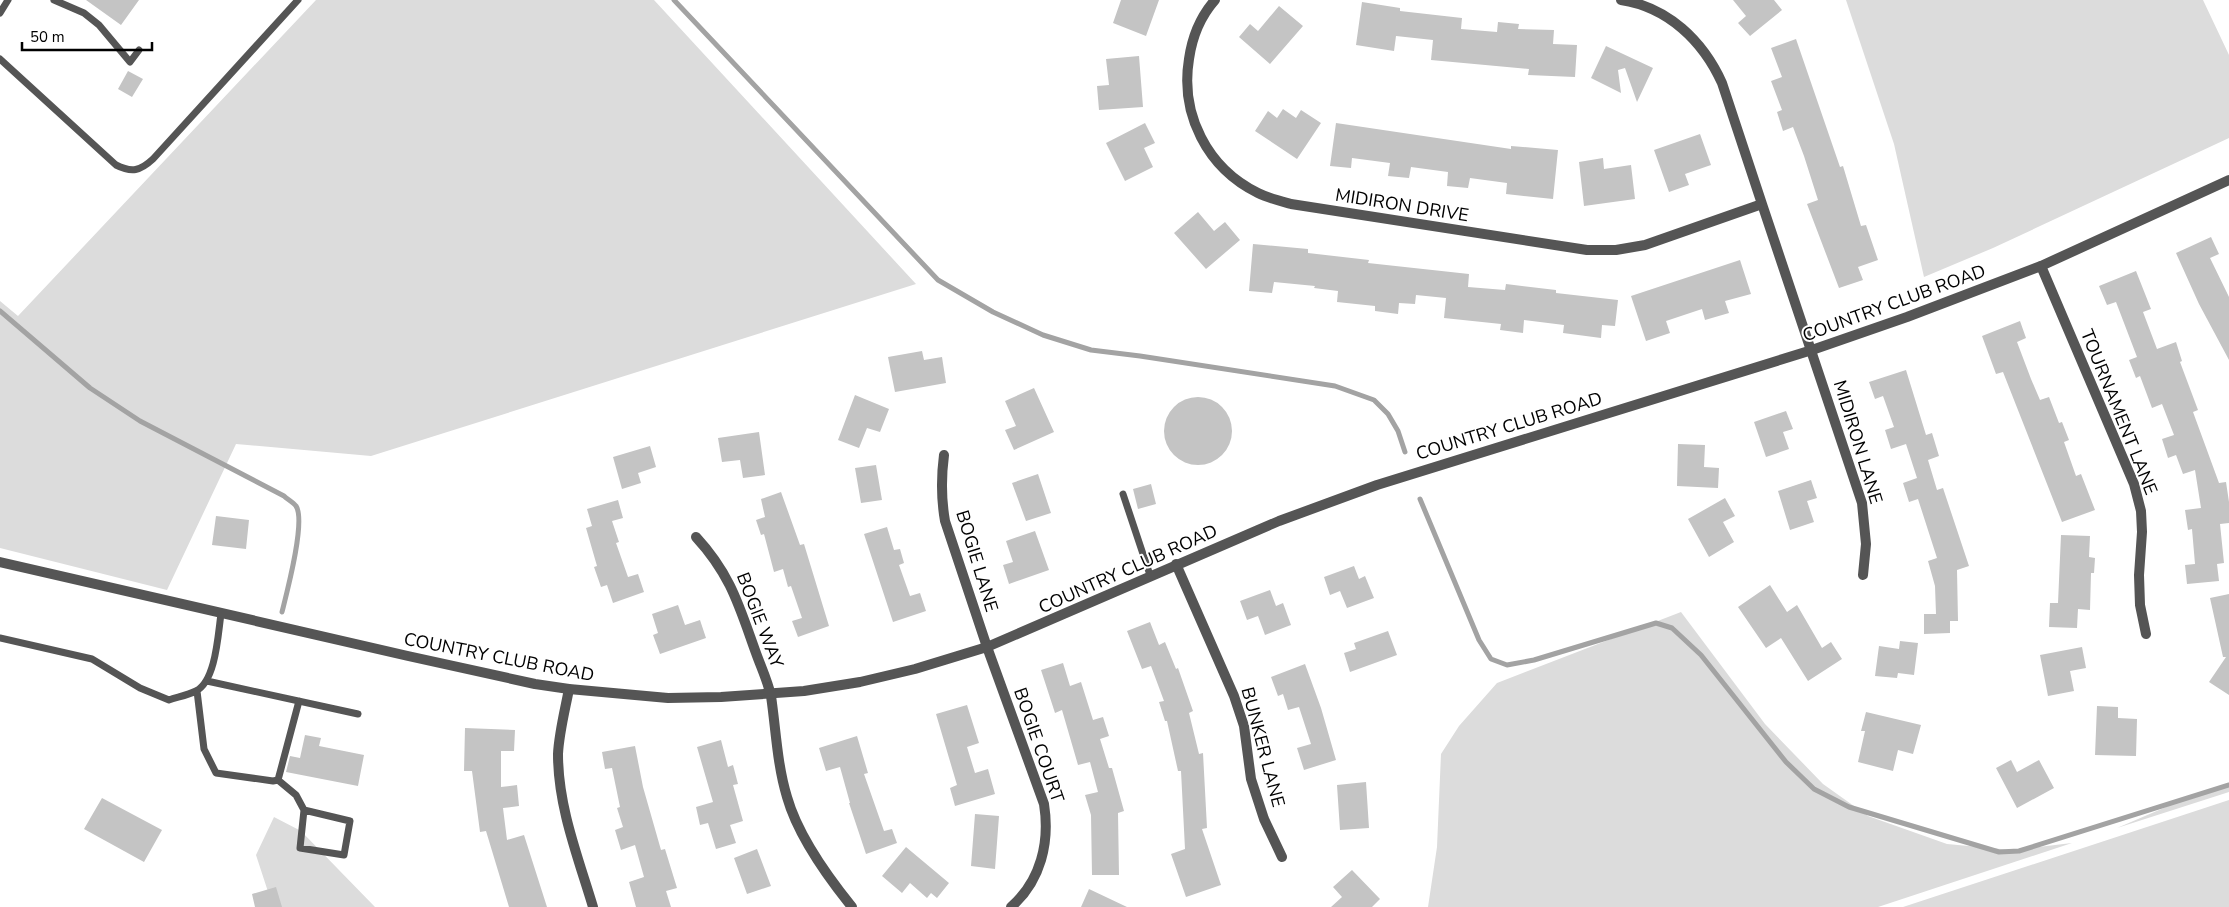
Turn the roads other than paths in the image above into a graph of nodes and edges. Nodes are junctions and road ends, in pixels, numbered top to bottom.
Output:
1 (8, 0) edge
2 (54, 0) edge
3 (298, 0) edge
4 (1215, 0) edge
5 (1621, 0) edge
6 (0, 13) edge
7 (139, 50) dead end
8 (0, 59) edge
9 (2229, 181) edge
10 (1762, 204) junction
11 (2041, 266) junction
12 (1812, 350) junction
13 (944, 455) dead end
14 (1123, 494) dead end
15 (696, 537) dead end
16 (0, 562) edge
17 (1176, 564) junction
18 (1150, 575) junction
19 (1863, 575) dead end
20 (221, 614) junction
21 (2146, 634) dead end
22 (0, 638) edge
23 (987, 647) junction
24 (207, 681) junction
25 (569, 690) junction
26 (197, 691) junction
27 (770, 694) junction
28 (299, 701) junction
29 (358, 714) dead end
30 (278, 780) junction
31 (304, 810) junction
32 (1282, 857) dead end
33 (593, 907) edge
34 (852, 907) edge
35 (1011, 907) edge

1 - 6 lane
2 - 7 lane
3 - 8 lane
4 - 10 street, MIDIRON DRIVE
5 - 10 street
9 - 11 street, COUNTRY CLUB ROAD
10 - 12 street
11 - 12 street, COUNTRY CLUB ROAD
11 - 21 street, TOURNAMENT LANE
12 - 17 street, COUNTRY CLUB ROAD
12 - 19 street, MIDIRON LANE
13 - 23 street, BOGIE LANE
14 - 18 lane
15 - 27 street, BOGIE WAY
16 - 20 street, COUNTRY CLUB ROAD
17 - 18 street, COUNTRY CLUB ROAD
17 - 32 street, BUNKER LANE
18 - 23 street, COUNTRY CLUB ROAD
20 - 24 lane
20 - 25 street, COUNTRY CLUB ROAD
22 - 26 lane
23 - 27 street, COUNTRY CLUB ROAD
23 - 35 street, BOGIE COURT
24 - 26 lane
24 - 28 lane
25 - 27 street, COUNTRY CLUB ROAD
25 - 33 street
26 - 30 lane
27 - 34 street
28 - 29 lane
28 - 30 lane
30 - 31 lane
31 - 31 lane

